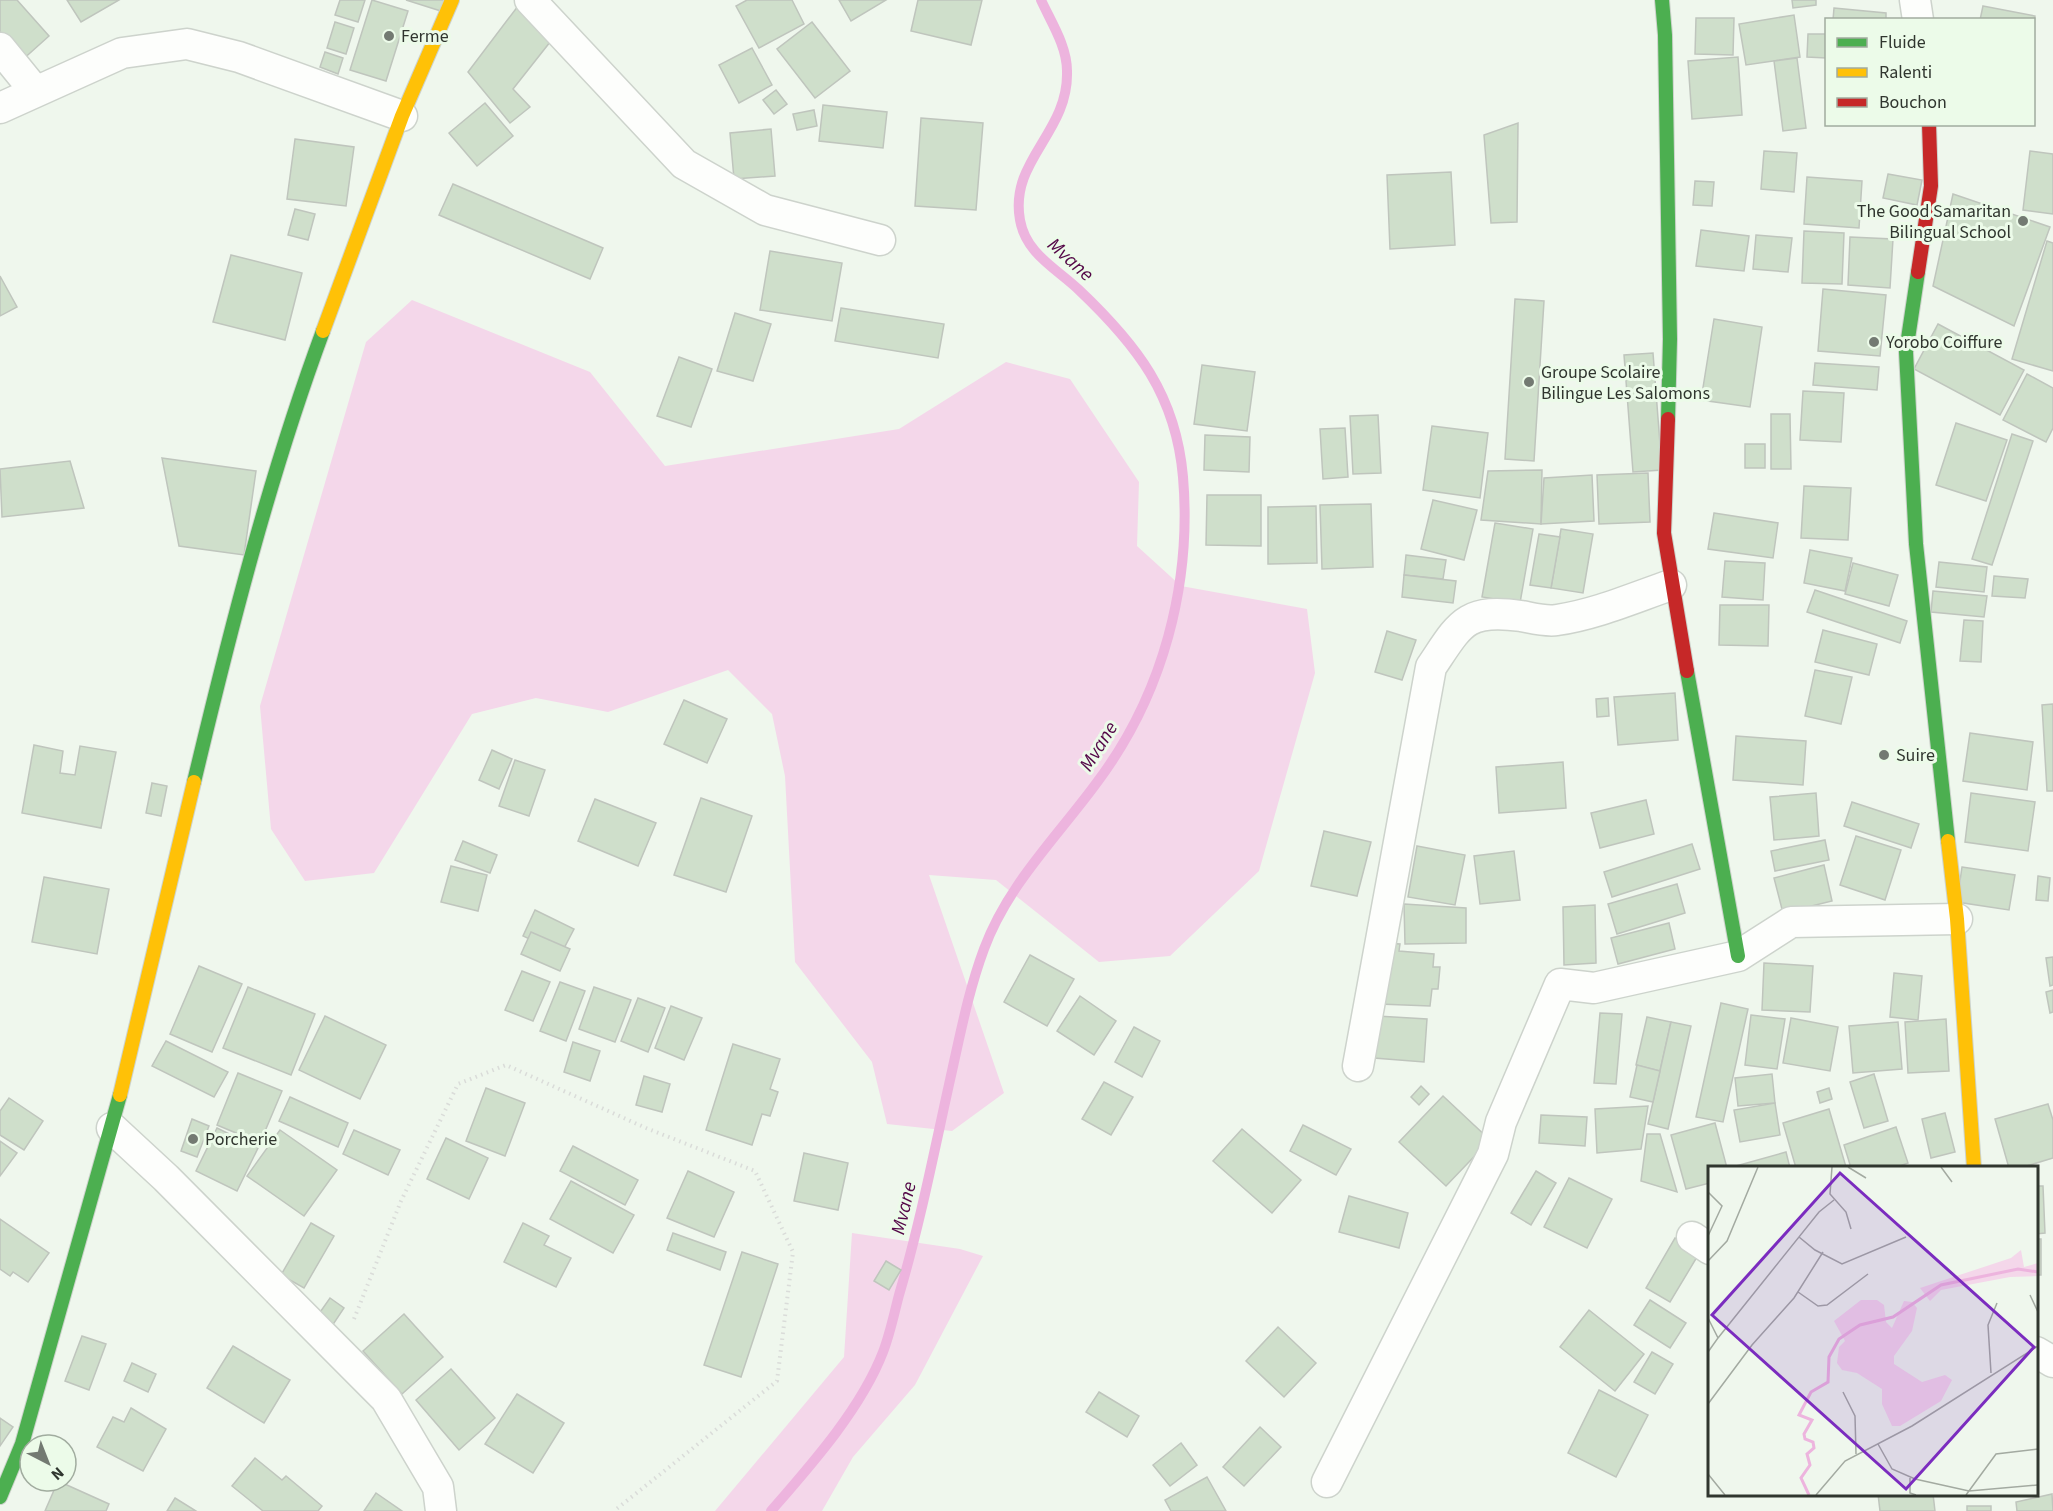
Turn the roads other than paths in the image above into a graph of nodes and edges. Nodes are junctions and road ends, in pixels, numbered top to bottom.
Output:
1 (452, 0) edge
2 (530, 0) edge
3 (1662, 0) edge
4 (1915, 0) edge
5 (1918, 18) edge
6 (0, 48) edge
7 (34, 91) junction
8 (402, 116) junction
9 (1, 121) edge
10 (1929, 126) edge
11 (880, 240) dead end
12 (1671, 585) junction
13 (1957, 919) junction
14 (1738, 956) junction
15 (1358, 1066) dead end
16 (112, 1128) junction
17 (1974, 1166) edge
18 (2038, 1353) edge
19 (2053, 1362) edge
20 (34, 1433) edge
21 (18, 1466) edge
22 (1327, 1482) dead end
23 (0, 1497) edge
24 (441, 1511) edge

1 - 8 street
2 - 11 street
3 - 12 street
4 - 5 street
6 - 7 street
7 - 8 street
7 - 9 street
8 - 16 street
10 - 13 street
12 - 14 street
12 - 15 street
13 - 14 street
13 - 17 street
14 - 22 street
16 - 20 street
16 - 24 street
18 - 19 street
21 - 23 street

